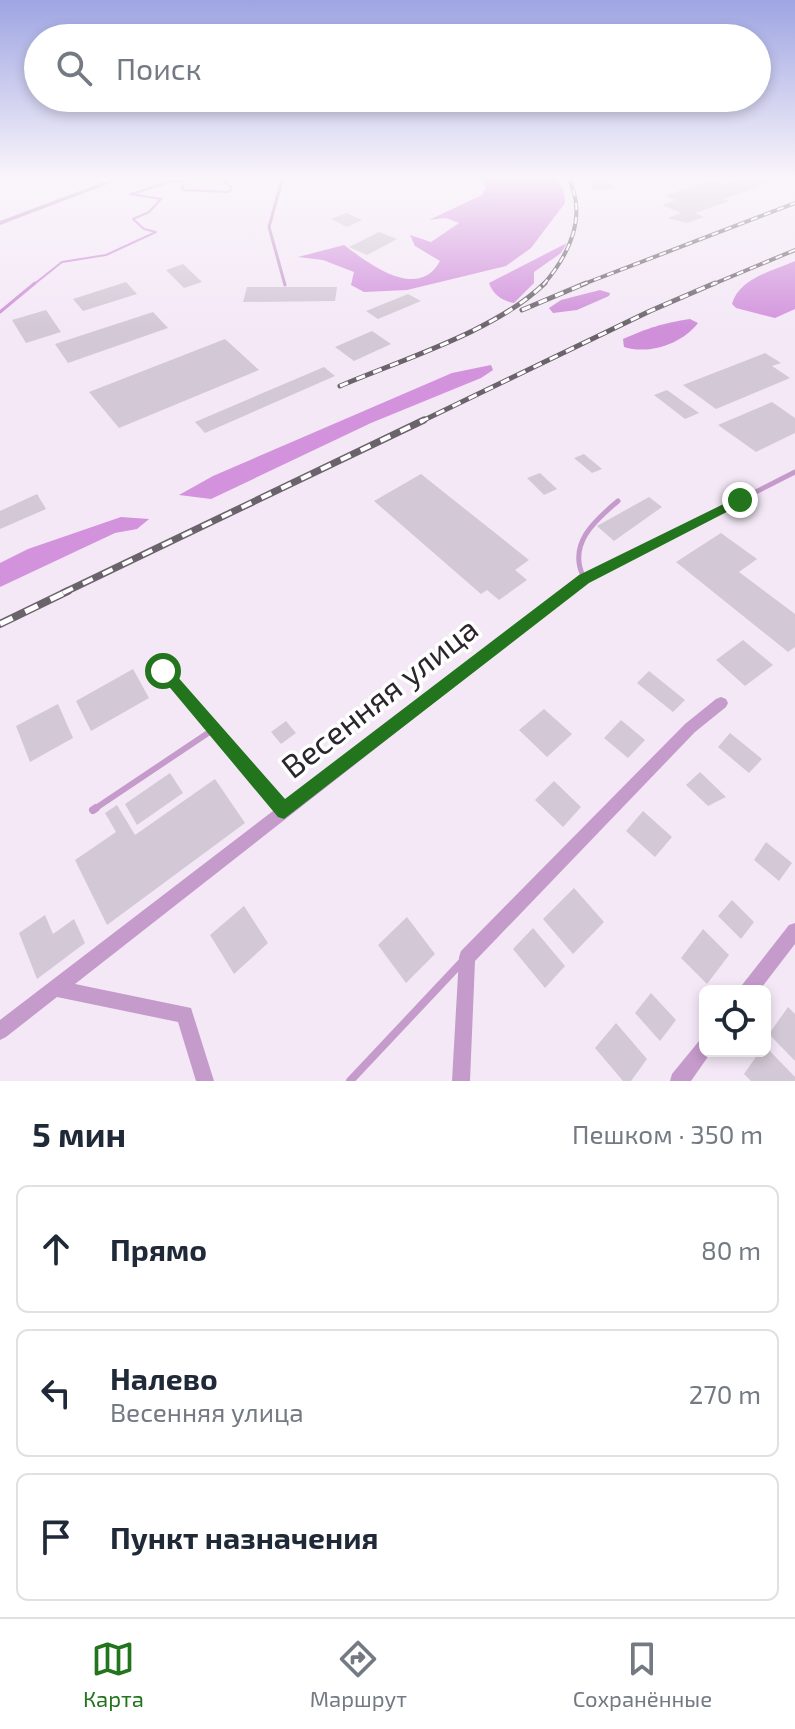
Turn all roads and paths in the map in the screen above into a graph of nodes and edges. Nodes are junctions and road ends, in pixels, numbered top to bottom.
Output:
1 (269, 226) edge
2 (285, 285) dead end
3 (795, 472) edge
4 (740, 500) joint
5 (618, 501) dead end
6 (584, 579) junction
7 (163, 671) dead end
8 (721, 703) dead end
9 (214, 729) junction
10 (93, 810) dead end
11 (284, 811) junction
12 (795, 931) edge
13 (467, 957) junction
14 (753, 985) edge
15 (54, 988) junction
16 (0, 1031) edge
17 (699, 1055) edge
18 (205, 1081) edge
19 (350, 1081) edge
20 (461, 1081) edge
21 (679, 1081) edge

1 - 2 lane
3 - 4 lane
4 - 6 street, Весенняя улица
5 - 6 lane
6 - 11 street, Весенняя улица
7 - 9 lane
8 - 13 street
9 - 10 lane
9 - 11 lane
11 - 15 street, Весенняя улица
12 - 14 street
13 - 19 lane
13 - 20 street
15 - 16 street, Весенняя улица
15 - 18 street
17 - 21 street

